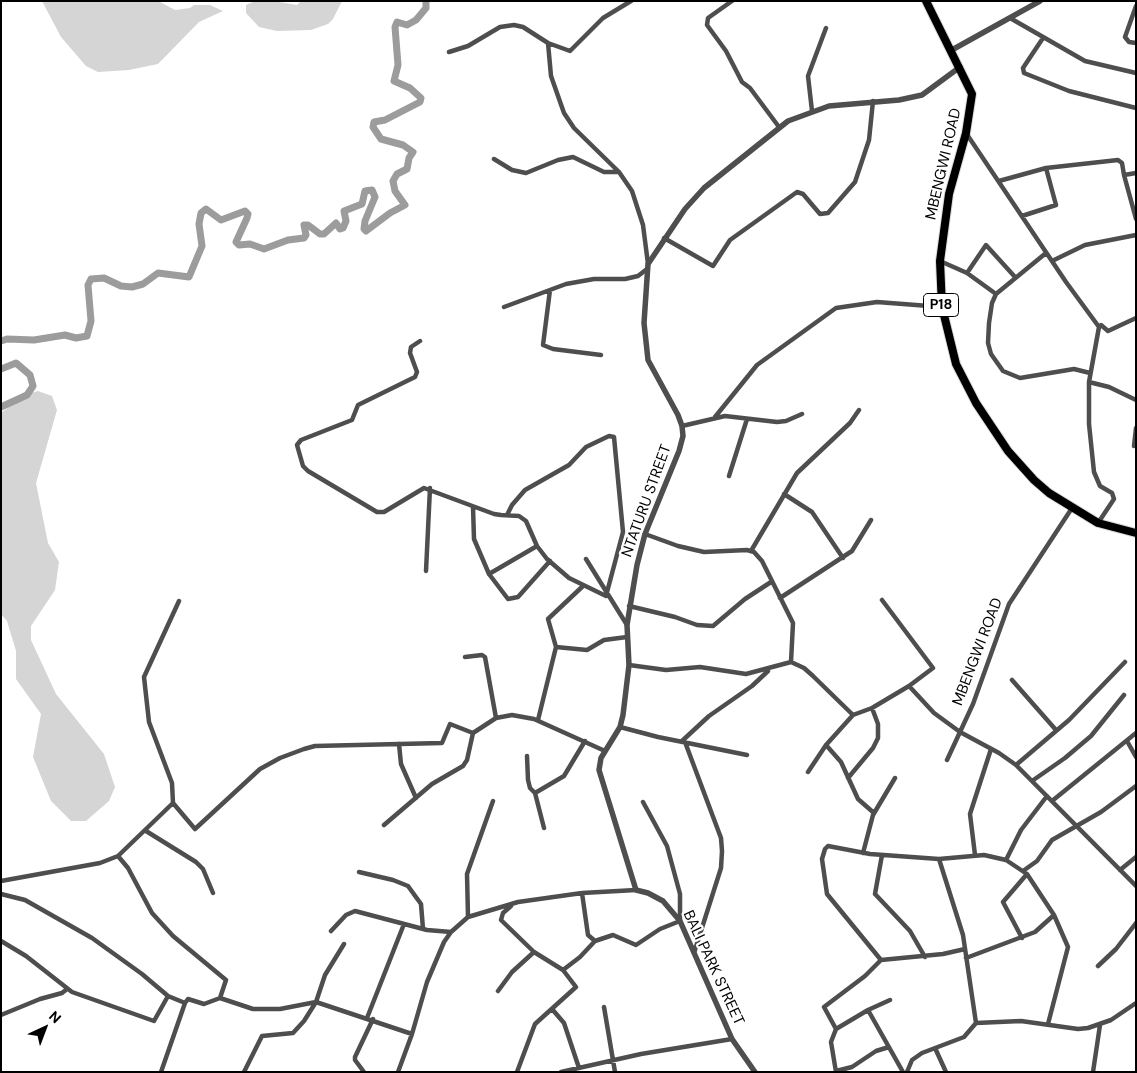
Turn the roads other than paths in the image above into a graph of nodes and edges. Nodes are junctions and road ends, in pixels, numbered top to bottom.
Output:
1 (631, 1) edge
2 (732, 1) edge
3 (926, 1) edge
4 (1040, 1) edge
5 (1136, 6) edge
6 (1010, 18) junction
7 (826, 28) dead end
8 (1042, 38) junction
9 (548, 43) junction
10 (1136, 43) edge
11 (950, 51) junction
12 (449, 52) dead end
13 (960, 67) junction
14 (1136, 74) edge
15 (873, 101) junction
16 (1136, 108) edge
17 (812, 111) junction
18 (779, 127) junction
19 (966, 133) junction
20 (494, 159) dead end
21 (1046, 168) junction
22 (619, 172) junction
23 (1136, 173) edge
24 (1124, 175) junction
25 (999, 181) junction
26 (1022, 216) junction
27 (1136, 219) edge
28 (1136, 235) edge
29 (664, 238) junction
30 (1046, 253) junction
31 (940, 261) junction
32 (1052, 261) junction
33 (647, 266) junction
34 (967, 273) junction
35 (1015, 277) junction
36 (550, 290) junction
37 (996, 294) junction
38 (504, 307) dead end
39 (942, 307) junction
40 (1136, 318) edge
41 (1099, 327) junction
42 (420, 341) dead end
43 (601, 355) dead end
44 (1090, 373) junction
45 (1089, 382) junction
46 (1136, 393) edge
47 (1134, 399) edge
48 (860, 410) dead end
49 (802, 414) dead end
50 (715, 417) junction
51 (747, 419) junction
52 (682, 426) junction
53 (1136, 428) edge
54 (1134, 446) dead end
55 (729, 476) dead end
56 (430, 488) junction
57 (784, 494) junction
58 (474, 507) junction
59 (1072, 508) junction
60 (507, 515) junction
61 (871, 520) dead end
62 (1098, 523) junction
63 (645, 534) junction
64 (1136, 534) edge
65 (537, 546) junction
66 (751, 551) junction
67 (843, 558) junction
68 (586, 559) dead end
69 (550, 561) junction
70 (426, 571) dead end
71 (489, 574) junction
72 (771, 582) junction
73 (583, 586) junction
74 (607, 593) junction
75 (780, 598) junction
76 (882, 600) dead end
77 (180, 601) dead end
78 (629, 606) junction
79 (627, 625) junction
80 (627, 637) junction
81 (556, 647) junction
82 (465, 657) dead end
83 (791, 662) junction
84 (1125, 662) dead end
85 (628, 665) junction
86 (769, 669) junction
87 (1012, 680) dead end
88 (909, 686) junction
89 (1124, 695) dead end
90 (872, 708) junction
91 (853, 715) junction
92 (496, 718) junction
93 (538, 720) junction
94 (620, 727) junction
95 (1056, 730) junction
96 (960, 732) junction
97 (473, 733) junction
98 (1136, 734) edge
99 (585, 741) junction
100 (684, 741) junction
101 (1127, 741) junction
102 (399, 744) junction
103 (826, 746) junction
104 (991, 749) junction
105 (605, 751) junction
106 (747, 755) dead end
107 (527, 756) dead end
108 (1136, 757) edge
109 (947, 760) dead end
110 (1016, 765) junction
111 (808, 772) dead end
112 (848, 778) junction
113 (895, 778) dead end
114 (1032, 781) junction
115 (1136, 786) edge
116 (535, 793) junction
117 (1047, 796) junction
118 (416, 798) junction
119 (493, 801) dead end
120 (1052, 801) junction
121 (643, 802) dead end
122 (173, 803) junction
123 (874, 813) junction
124 (384, 825) dead end
125 (1074, 826) junction
126 (544, 828) dead end
127 (146, 831) junction
128 (863, 853) junction
129 (882, 855) junction
130 (975, 855) junction
131 (118, 856) junction
132 (1136, 857) edge
133 (940, 859) junction
134 (1006, 860) junction
135 (1120, 870) junction
136 (1022, 871) junction
137 (359, 872) dead end
138 (1027, 874) junction
139 (1, 882) edge
140 (1136, 886) edge
141 (636, 890) junction
142 (213, 893) dead end
143 (582, 893) junction
144 (1, 894) edge
145 (518, 902) junction
146 (1054, 915) junction
147 (468, 917) junction
148 (680, 921) junction
149 (1136, 923) edge
150 (404, 924) junction
151 (423, 929) junction
152 (331, 932) dead end
153 (450, 932) junction
154 (1022, 938) junction
155 (1, 941) edge
156 (595, 941) junction
157 (344, 944) dead end
158 (965, 949) junction
159 (534, 952) junction
160 (694, 953) junction
161 (925, 957) junction
162 (966, 958) junction
163 (881, 960) junction
164 (1098, 966) dead end
165 (562, 970) junction
166 (67, 989) junction
167 (498, 991) dead end
168 (168, 996) junction
169 (220, 998) junction
170 (890, 1000) dead end
171 (316, 1002) junction
172 (185, 1003) junction
173 (1136, 1003) edge
174 (604, 1007) dead end
175 (552, 1009) junction
176 (868, 1010) junction
177 (1, 1015) edge
178 (367, 1018) junction
179 (373, 1020) junction
180 (976, 1023) junction
181 (1048, 1024) junction
182 (1100, 1025) junction
183 (836, 1029) junction
184 (412, 1034) junction
185 (732, 1039) junction
186 (889, 1047) junction
187 (935, 1048) junction
188 (612, 1062) junction
189 (579, 1068) junction
190 (836, 1071) edge
191 (161, 1072) edge
192 (244, 1072) edge
193 (364, 1072) edge
194 (398, 1072) edge
195 (517, 1072) edge
196 (561, 1072) edge
197 (615, 1072) edge
198 (755, 1072) edge
199 (905, 1072) edge
200 (946, 1072) edge
201 (1093, 1072) edge

1 - 9 street
2 - 18 street
3 - 11 main road, MBENGWI ROAD / P18
4 - 6 street
5 - 10 street
6 - 8 street
6 - 11 street
7 - 17 street
8 - 14 street
8 - 16 street
9 - 12 street
9 - 22 street
11 - 13 main road, MBENGWI ROAD / P18
13 - 15 street
13 - 19 main road, MBENGWI ROAD / P18
15 - 17 street
15 - 29 street
17 - 18 street
18 - 29 street
19 - 25 street
19 - 31 main road, MBENGWI ROAD / P18
20 - 22 street
21 - 24 street
21 - 25 street
21 - 26 street
22 - 33 street
23 - 24 street
24 - 27 street
25 - 26 street
26 - 30 street
28 - 32 street
29 - 33 street
30 - 32 street
30 - 35 street
31 - 34 street
31 - 39 main road, MBENGWI ROAD / P18
32 - 41 street
33 - 36 street
33 - 52 street
34 - 35 street
34 - 37 street
35 - 37 street
36 - 38 street
36 - 43 street
37 - 44 street
39 - 50 street
39 - 59 main road, MBENGWI ROAD / P18
40 - 41 street
41 - 44 street
42 - 56 street
44 - 45 street
45 - 47 street
45 - 62 street
46 - 47 street
48 - 57 street
49 - 51 street
50 - 51 street
50 - 52 street
51 - 55 street
52 - 63 street, NTATURU STREET
53 - 54 street
56 - 58 street
56 - 70 street
57 - 66 street
57 - 67 street
58 - 60 street
58 - 71 street
59 - 62 main road, MBENGWI ROAD / P18
59 - 96 street, MBENGWI ROAD
60 - 65 street
60 - 74 street
61 - 67 street
62 - 64 main road, MBENGWI ROAD / P18
63 - 66 street
63 - 78 street, NTATURU STREET
65 - 69 street
65 - 71 street
66 - 72 street
67 - 75 street
68 - 74 street
69 - 71 street
69 - 73 street
72 - 75 street
72 - 78 street
73 - 74 street
73 - 81 street
74 - 79 street
75 - 83 street
76 - 88 street
77 - 122 street
78 - 79 street, NTATURU STREET
79 - 80 street, NTATURU STREET
80 - 81 street
80 - 85 street, NTATURU STREET
81 - 93 street
82 - 92 street
83 - 86 street
83 - 91 street
84 - 95 street
85 - 86 street
85 - 94 street, NTATURU STREET
86 - 100 street
87 - 95 street
88 - 90 street
88 - 96 street, MBENGWI ROAD
89 - 114 street
90 - 91 street
90 - 112 street
91 - 103 street
92 - 93 street
92 - 97 street
93 - 99 street
94 - 100 street
94 - 105 street, NTATURU STREET
95 - 110 street
96 - 104 street, MBENGWI ROAD
96 - 109 street, MBENGWI ROAD
97 - 102 street
97 - 118 street
98 - 101 street
99 - 105 street
99 - 116 street
100 - 106 street
100 - 160 street
101 - 108 street
101 - 120 street
102 - 118 street
102 - 122 street
103 - 111 street
103 - 112 street
104 - 110 street, MBENGWI ROAD
104 - 130 street
105 - 141 street, NTATURU STREET
107 - 116 street
110 - 114 street, MBENGWI ROAD
112 - 123 street
113 - 123 street
114 - 117 street, MBENGWI ROAD
115 - 125 street
116 - 126 street
117 - 120 street, MBENGWI ROAD
117 - 134 street
118 - 124 street
119 - 147 street
120 - 125 street, MBENGWI ROAD
121 - 148 street
122 - 127 street
123 - 128 street
125 - 135 street, MBENGWI ROAD
125 - 136 street
127 - 131 street
127 - 142 street
128 - 129 street
128 - 163 street
129 - 133 street
129 - 161 street
130 - 133 street
130 - 134 street
131 - 139 street
131 - 169 street
132 - 135 street
133 - 158 street
134 - 136 street
135 - 140 street, MBENGWI ROAD
136 - 138 street
137 - 151 street
138 - 146 street
138 - 154 street
141 - 143 street
141 - 148 street, BALI PARK STREET
143 - 145 street
143 - 156 street
144 - 168 street
145 - 147 street
145 - 159 street
146 - 154 street
146 - 181 street
147 - 153 street
148 - 156 street
148 - 160 street, BALI PARK STREET
149 - 164 street
150 - 151 street
150 - 152 street
150 - 178 street
151 - 153 street
153 - 184 street
154 - 162 street
155 - 166 street
156 - 165 street
157 - 171 street
158 - 161 street
158 - 162 street
159 - 165 street
159 - 167 street
160 - 185 street, BALI PARK STREET
161 - 163 street
162 - 180 street
163 - 183 street
165 - 175 street
166 - 168 street
166 - 177 street
168 - 172 street
169 - 171 street
169 - 172 street
170 - 176 street
171 - 178 street
171 - 192 street
172 - 191 street
173 - 182 street
174 - 188 street
175 - 189 street
175 - 195 street
176 - 183 street
176 - 186 street
178 - 179 street
179 - 184 street
179 - 193 street
180 - 181 street
180 - 187 street
181 - 182 street
182 - 201 street
183 - 190 street
184 - 194 street
185 - 188 street
185 - 198 street, BALI PARK STREET
186 - 190 street
186 - 199 street
187 - 199 street
187 - 200 street
188 - 189 street
188 - 197 street
189 - 196 street

